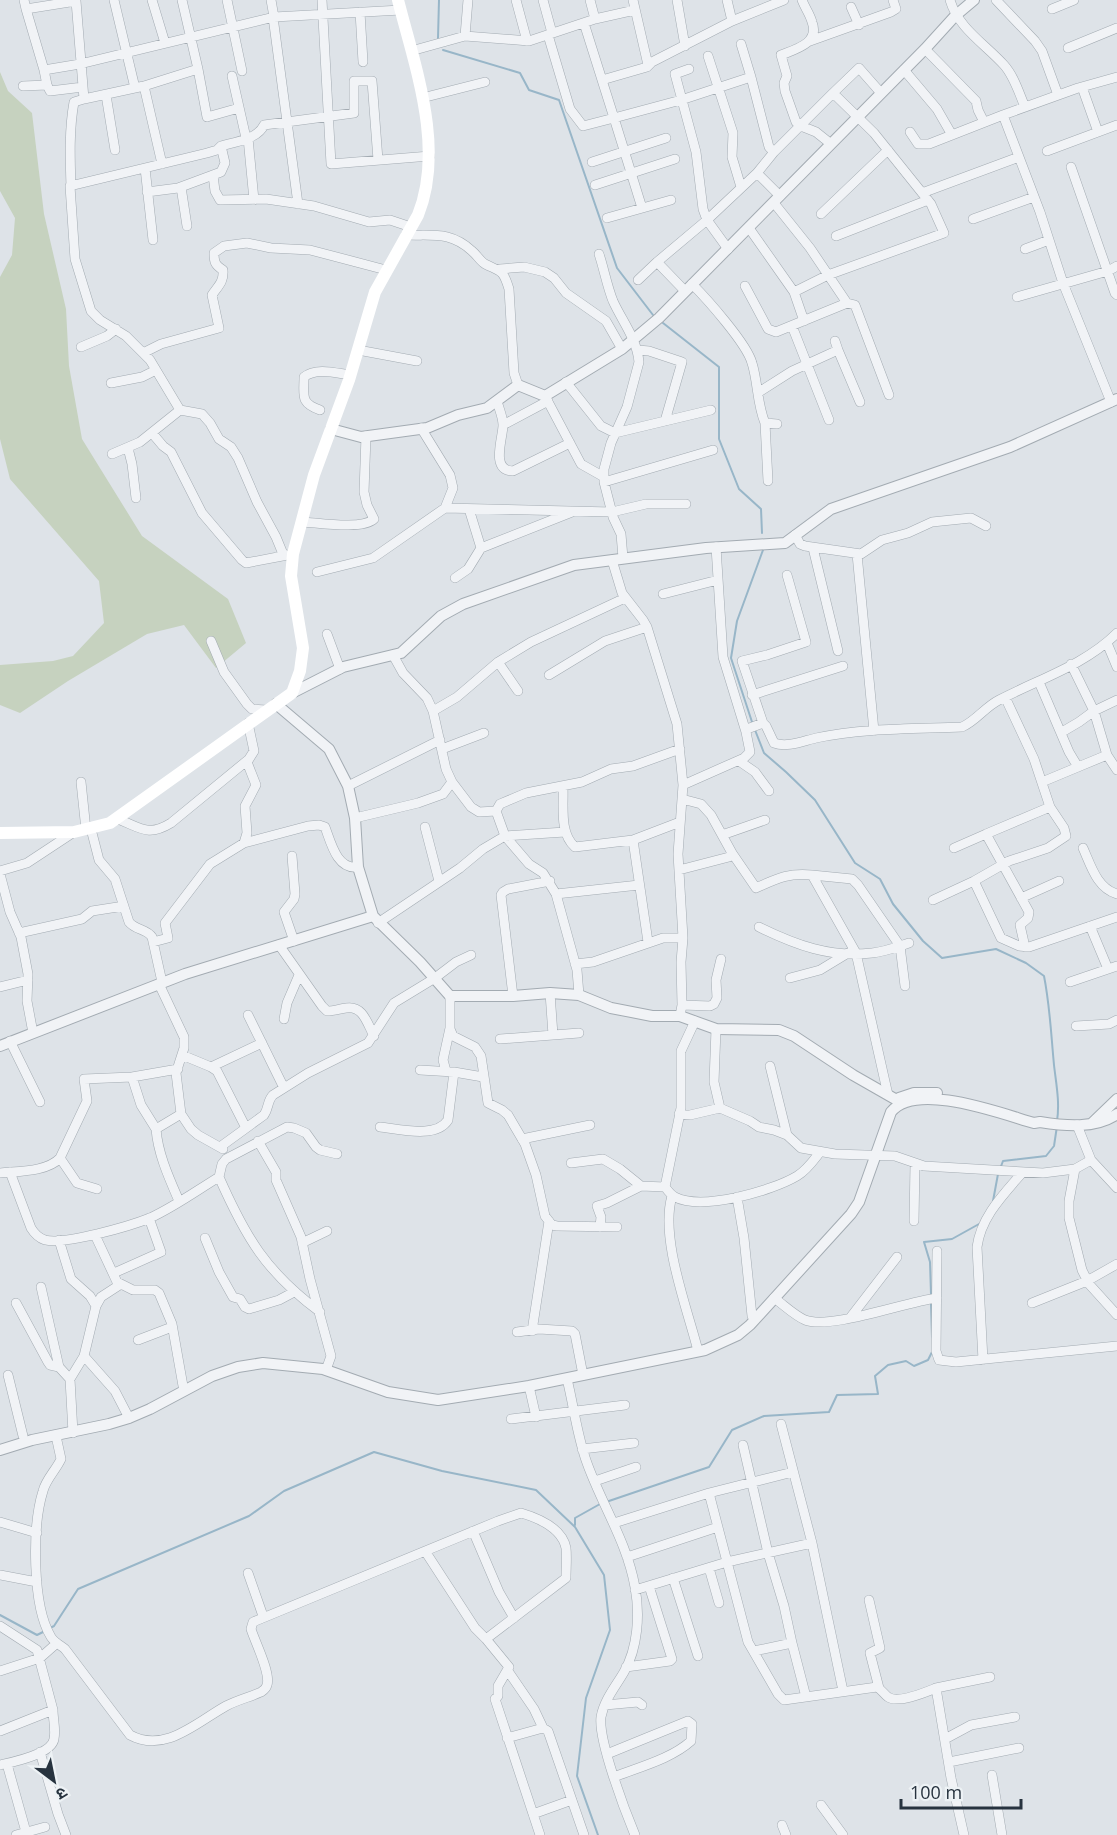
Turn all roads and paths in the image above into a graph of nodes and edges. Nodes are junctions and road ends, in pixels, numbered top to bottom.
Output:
1 (114, 0) edge
2 (153, 0) edge
3 (182, 0) edge
4 (227, 0) edge
5 (271, 0) edge
6 (322, 0) edge
7 (468, 0) edge
8 (516, 0) edge
9 (543, 0) edge
10 (590, 0) edge
11 (633, 0) edge
12 (677, 0) edge
13 (727, 0) edge
14 (784, 0) edge
15 (802, 0) edge
16 (893, 0) edge
17 (950, 0) edge
18 (974, 0) edge
19 (1074, 0) edge
20 (1003, 2) edge
21 (765, 4) edge
22 (25, 5) edge
23 (400, 5) edge
24 (851, 7) dead end
25 (1052, 9) dead end
26 (635, 10) junction
27 (360, 12) junction
28 (322, 14) junction
29 (955, 16) junction
30 (273, 17) junction
31 (595, 19) junction
32 (732, 21) junction
33 (584, 23) junction
34 (859, 25) junction
35 (233, 27) junction
36 (1117, 28) edge
37 (550, 34) junction
38 (465, 36) junction
39 (191, 37) junction
40 (527, 41) junction
41 (810, 41) junction
42 (165, 43) junction
43 (741, 44) dead end
44 (685, 46) junction
45 (1068, 48) dead end
46 (925, 49) junction
47 (411, 51) junction
48 (127, 52) junction
49 (708, 56) dead end
50 (363, 62) dead end
51 (80, 64) junction
52 (648, 65) junction
53 (198, 69) junction
54 (689, 69) dead end
55 (44, 70) junction
56 (904, 70) junction
57 (242, 71) dead end
58 (232, 76) dead end
59 (751, 77) junction
60 (1117, 77) edge
61 (602, 80) junction
62 (485, 82) dead end
63 (48, 85) junction
64 (23, 86) dead end
65 (82, 87) junction
66 (140, 87) junction
67 (717, 87) junction
68 (1082, 87) junction
69 (833, 93) junction
70 (881, 93) junction
71 (105, 95) junction
72 (1058, 95) junction
73 (422, 98) junction
74 (84, 99) junction
75 (681, 99) junction
76 (1025, 107) junction
77 (239, 108) junction
78 (1003, 115) junction
79 (328, 117) junction
80 (614, 117) junction
81 (857, 118) junction
82 (288, 122) junction
83 (984, 122) junction
84 (1117, 125) edge
85 (801, 126) junction
86 (910, 132) dead end
87 (1098, 132) junction
88 (952, 135) junction
89 (247, 138) junction
90 (666, 138) dead end
91 (831, 144) junction
92 (221, 146) junction
93 (115, 150) dead end
94 (888, 150) junction
95 (625, 152) junction
96 (774, 152) junction
97 (1047, 152) dead end
98 (430, 156) junction
99 (1018, 157) junction
100 (675, 159) dead end
101 (378, 160) junction
102 (592, 162) dead end
103 (162, 164) junction
104 (1071, 167) dead end
105 (145, 168) junction
106 (631, 173) junction
107 (757, 173) junction
108 (213, 175) junction
109 (596, 185) dead end
110 (71, 186) junction
111 (181, 187) junction
112 (741, 187) junction
113 (147, 192) junction
114 (925, 197) junction
115 (1034, 197) junction
116 (254, 200) junction
117 (671, 200) dead end
118 (777, 200) junction
119 (297, 204) junction
120 (642, 208) junction
121 (821, 214) dead end
122 (607, 218) dead end
123 (707, 219) junction
124 (973, 219) dead end
125 (187, 226) dead end
126 (749, 228) junction
127 (409, 231) junction
128 (836, 236) dead end
129 (153, 240) dead end
130 (1049, 240) junction
131 (728, 249) junction
132 (1025, 249) dead end
133 (599, 254) dead end
134 (657, 262) junction
135 (1117, 266) edge
136 (500, 269) junction
137 (386, 270) junction
138 (1108, 271) junction
139 (828, 275) junction
140 (638, 279) dead end
141 (1063, 283) junction
142 (745, 286) dead end
143 (689, 288) junction
144 (794, 292) junction
145 (1117, 295) edge
146 (1017, 297) dead end
147 (847, 303) junction
148 (804, 321) junction
149 (792, 326) junction
150 (116, 329) junction
151 (636, 345) junction
152 (81, 347) dead end
153 (622, 349) junction
154 (358, 350) junction
155 (143, 353) junction
156 (417, 361) dead end
157 (807, 364) junction
158 (156, 370) junction
159 (350, 375) junction
160 (566, 382) junction
161 (111, 383) dead end
162 (518, 385) junction
163 (759, 392) junction
164 (889, 395) dead end
165 (546, 399) junction
166 (1114, 400) edge
167 (497, 401) junction
168 (860, 402) dead end
169 (180, 410) junction
170 (320, 410) dead end
171 (711, 410) dead end
172 (829, 420) dead end
173 (665, 421) junction
174 (765, 423) junction
175 (777, 424) dead end
176 (503, 425) junction
177 (421, 428) junction
178 (331, 429) junction
179 (152, 433) junction
180 (615, 433) junction
181 (366, 436) junction
182 (570, 443) junction
183 (128, 448) junction
184 (713, 450) dead end
185 (111, 454) dead end
186 (604, 479) junction
187 (768, 481) dead end
188 (136, 498) dead end
189 (686, 504) dead end
190 (445, 508) junction
191 (469, 509) junction
192 (577, 510) junction
193 (612, 512) junction
194 (303, 522) junction
195 (986, 526) dead end
196 (795, 535) junction
197 (716, 547) junction
198 (481, 548) junction
199 (813, 548) junction
200 (288, 554) junction
201 (857, 554) junction
202 (618, 559) junction
203 (317, 572) dead end
204 (787, 575) dead end
205 (455, 579) dead end
206 (718, 580) junction
207 (663, 594) dead end
208 (625, 598) junction
209 (647, 627) junction
210 (1117, 633) edge
211 (327, 634) dead end
212 (211, 641) dead end
213 (1107, 643) junction
214 (838, 651) dead end
215 (393, 655) junction
216 (498, 662) junction
217 (1071, 664) junction
218 (843, 666) dead end
219 (1117, 668) edge
220 (340, 669) junction
221 (549, 675) dead end
222 (1039, 682) junction
223 (518, 691) dead end
224 (292, 693) junction
225 (752, 695) junction
226 (1005, 697) junction
227 (1117, 700) edge
228 (271, 707) junction
229 (433, 711) junction
230 (1094, 711) junction
231 (248, 723) junction
232 (755, 727) junction
233 (874, 731) junction
234 (1062, 732) junction
235 (484, 733) dead end
236 (441, 745) junction
237 (680, 749) junction
238 (1107, 755) junction
239 (739, 761) junction
240 (246, 762) junction
241 (1078, 767) junction
242 (1117, 770) edge
243 (81, 782) dead end
244 (452, 782) junction
245 (1042, 782) junction
246 (683, 785) junction
247 (348, 786) junction
248 (563, 786) junction
249 (769, 791) dead end
250 (682, 799) junction
251 (1050, 807) junction
252 (496, 811) junction
253 (356, 818) junction
254 (118, 819) junction
255 (765, 820) dead end
256 (680, 822) junction
257 (425, 827) dead end
258 (84, 830) junction
259 (565, 832) junction
260 (0, 833) edge
261 (986, 834) junction
262 (722, 835) junction
263 (505, 836) junction
264 (633, 840) junction
265 (244, 843) junction
266 (954, 848) dead end
267 (1083, 848) dead end
268 (732, 853) junction
269 (292, 856) dead end
270 (1002, 865) junction
271 (358, 867) junction
272 (679, 870) junction
273 (0, 872) edge
274 (812, 875) junction
275 (974, 880) junction
276 (439, 881) junction
277 (550, 881) junction
278 (1059, 881) dead end
279 (639, 885) junction
280 (556, 894) junction
281 (1117, 894) edge
282 (1021, 898) junction
283 (933, 900) dead end
284 (124, 906) junction
285 (1117, 917) edge
286 (375, 920) junction
287 (1090, 926) junction
288 (759, 927) dead end
289 (18, 933) junction
290 (683, 938) junction
291 (294, 941) junction
292 (153, 942) junction
293 (648, 942) junction
294 (279, 945) junction
295 (904, 945) junction
296 (1025, 947) junction
297 (852, 953) junction
298 (471, 955) dead end
299 (721, 959) dead end
300 (575, 964) junction
301 (1112, 968) edge
302 (299, 975) junction
303 (435, 978) junction
304 (790, 978) dead end
305 (28, 980) junction
306 (1070, 982) dead end
307 (161, 983) junction
308 (905, 986) dead end
309 (0, 987) edge
310 (550, 993) junction
311 (579, 995) junction
312 (450, 996) junction
313 (513, 996) junction
314 (681, 1011) junction
315 (248, 1015) dead end
316 (284, 1019) dead end
317 (695, 1020) junction
318 (1117, 1020) edge
319 (1076, 1026) dead end
320 (450, 1028) junction
321 (716, 1029) junction
322 (33, 1033) junction
323 (579, 1033) dead end
324 (553, 1035) junction
325 (374, 1036) junction
326 (500, 1039) dead end
327 (5, 1043) edge
328 (262, 1043) junction
329 (182, 1055) junction
330 (770, 1066) dead end
331 (211, 1067) junction
332 (177, 1069) junction
333 (420, 1070) dead end
334 (450, 1072) junction
335 (132, 1077) junction
336 (483, 1077) junction
337 (284, 1088) junction
338 (895, 1099) junction
339 (1117, 1099) edge
340 (40, 1102) dead end
341 (720, 1108) junction
342 (181, 1114) junction
343 (679, 1114) junction
344 (1116, 1117) edge
345 (1091, 1124) junction
346 (590, 1125) dead end
347 (1071, 1125) junction
348 (380, 1127) dead end
349 (246, 1128) junction
350 (156, 1129) junction
351 (787, 1135) junction
352 (522, 1139) junction
353 (258, 1141) junction
354 (220, 1148) junction
355 (820, 1152) junction
356 (338, 1154) dead end
357 (233, 1155) junction
358 (872, 1156) junction
359 (60, 1158) junction
360 (1091, 1160) junction
361 (571, 1163) dead end
362 (915, 1164) junction
363 (1075, 1169) junction
364 (10, 1172) junction
365 (1018, 1172) junction
366 (0, 1173) edge
367 (219, 1177) junction
368 (641, 1186) junction
369 (665, 1187) junction
370 (98, 1188) dead end
371 (1117, 1188) edge
372 (672, 1196) junction
373 (737, 1197) junction
374 (179, 1201) junction
375 (149, 1218) junction
376 (549, 1221) junction
377 (914, 1221) dead end
378 (600, 1227) junction
379 (617, 1227) dead end
380 (327, 1231) dead end
381 (95, 1235) junction
382 (205, 1238) dead end
383 (59, 1240) junction
384 (302, 1243) junction
385 (937, 1251) dead end
386 (897, 1257) dead end
387 (1117, 1264) edge
388 (114, 1273) junction
389 (1087, 1281) junction
390 (121, 1284) junction
391 (41, 1287) dead end
392 (294, 1292) junction
393 (774, 1298) junction
394 (937, 1298) junction
395 (16, 1303) dead end
396 (1032, 1303) dead end
397 (96, 1306) junction
398 (320, 1312) junction
399 (1117, 1315) edge
400 (752, 1316) junction
401 (850, 1318) junction
402 (172, 1327) junction
403 (532, 1331) junction
404 (517, 1332) dead end
405 (138, 1340) dead end
406 (1117, 1346) edge
407 (697, 1347) junction
408 (84, 1356) junction
409 (983, 1360) junction
410 (59, 1367) junction
411 (327, 1368) junction
412 (583, 1373) junction
413 (8, 1376) dead end
414 (70, 1379) junction
415 (567, 1379) junction
416 (183, 1386) junction
417 (529, 1386) junction
418 (625, 1405) dead end
419 (575, 1412) junction
420 (129, 1415) junction
421 (536, 1417) junction
422 (511, 1419) dead end
423 (781, 1424) dead end
424 (73, 1430) junction
425 (23, 1436) junction
426 (56, 1436) junction
427 (0, 1443) edge
428 (634, 1443) dead end
429 (743, 1445) dead end
430 (582, 1449) junction
431 (0, 1450) edge
432 (636, 1467) dead end
433 (793, 1472) junction
434 (595, 1481) junction
435 (751, 1481) junction
436 (709, 1493) junction
437 (0, 1522) edge
438 (614, 1523) junction
439 (718, 1527) junction
440 (473, 1532) junction
441 (36, 1533) junction
442 (812, 1543) junction
443 (425, 1551) junction
444 (768, 1553) junction
445 (627, 1557) junction
446 (727, 1562) junction
447 (709, 1568) junction
448 (248, 1573) dead end
449 (0, 1575) edge
450 (673, 1578) junction
451 (37, 1582) junction
452 (650, 1586) junction
453 (635, 1590) junction
454 (869, 1600) dead end
455 (718, 1603) dead end
456 (263, 1616) junction
457 (514, 1618) junction
458 (0, 1626) edge
459 (486, 1639) junction
460 (55, 1641) junction
461 (792, 1643) junction
462 (754, 1652) junction
463 (698, 1656) dead end
464 (40, 1658) junction
465 (626, 1667) junction
466 (0, 1671) edge
467 (508, 1671) junction
468 (990, 1677) dead end
469 (879, 1688) junction
470 (936, 1688) junction
471 (843, 1691) junction
472 (806, 1697) junction
473 (605, 1705) junction
474 (642, 1705) dead end
475 (53, 1710) junction
476 (1015, 1717) dead end
477 (543, 1728) junction
478 (0, 1731) edge
479 (507, 1738) junction
480 (945, 1739) junction
481 (1019, 1748) dead end
482 (40, 1752) junction
483 (607, 1754) junction
484 (949, 1762) junction
485 (3, 1765) edge
486 (992, 1775) dead end
487 (614, 1777) junction
488 (572, 1800) junction
489 (821, 1804) dead end
490 (533, 1814) junction
491 (782, 1825) dead end
492 (45, 1827) dead end
493 (26, 1832) junction
494 (16, 1835) edge
495 (66, 1835) edge
496 (540, 1835) edge
497 (584, 1835) edge
498 (635, 1835) edge
499 (786, 1835) edge
500 (843, 1835) edge
501 (964, 1835) edge
502 (1002, 1835) edge

1 - 48 street
2 - 42 street
3 - 39 street
4 - 35 street
5 - 30 street
6 - 28 street
7 - 38 street
8 - 40 street
9 - 37 street
10 - 31 street
11 - 26 street
12 - 44 street
13 - 32 street
14 - 21 street
15 - 41 street
16 - 34 street
17 - 29 street
18 - 29 street
19 - 25 street
20 - 72 street
21 - 32 street
22 - 51 street
22 - 55 street
23 - 27 street
23 - 47 main road
24 - 34 street
26 - 31 street
26 - 52 street
27 - 28 street
27 - 50 street
28 - 30 street
28 - 79 street
29 - 46 street
29 - 76 street
30 - 35 street
30 - 82 street
31 - 33 street
32 - 44 street
33 - 37 street
33 - 61 street
34 - 41 street
35 - 39 street
35 - 57 street
36 - 45 street
37 - 40 street
37 - 80 street
38 - 40 street
38 - 47 street
39 - 42 street
39 - 53 street
41 - 85 street
42 - 48 street
43 - 59 street
44 - 52 street
46 - 56 street
46 - 83 street
47 - 73 main road
48 - 51 street
48 - 66 street
49 - 67 street
51 - 55 street
51 - 65 street
52 - 61 street
53 - 66 street
53 - 77 street
54 - 75 street
55 - 63 street
56 - 70 street
56 - 88 street
58 - 77 street
59 - 67 street
59 - 96 street
60 - 68 street
61 - 80 street
62 - 73 street
63 - 64 street
63 - 65 street
65 - 74 street
66 - 71 street
66 - 103 street
67 - 75 street
67 - 112 street
68 - 72 street
68 - 87 street
69 - 70 street
69 - 81 street
69 - 85 street
70 - 81 street
71 - 74 street
71 - 93 street
72 - 76 street
73 - 98 main road
74 - 110 street
75 - 80 street
75 - 123 street
76 - 78 street
77 - 89 street
78 - 83 street
78 - 99 street
79 - 82 street
79 - 101 street
79 - 101 street
80 - 95 street
81 - 91 street
81 - 94 street
82 - 89 street
82 - 119 street
83 - 88 street
84 - 87 street
85 - 91 street
85 - 96 street
86 - 88 street
87 - 97 street
89 - 92 street
89 - 116 street
90 - 95 street
91 - 118 street
92 - 103 street
92 - 108 street
94 - 114 street
94 - 121 street
95 - 102 street
95 - 106 street
96 - 107 street
98 - 101 street
98 - 127 main road
99 - 114 street
99 - 115 street
100 - 106 street
103 - 105 street
104 - 138 street
105 - 110 street
105 - 113 street
106 - 109 street
106 - 120 street
107 - 112 street
107 - 118 street
108 - 111 street
108 - 116 street
110 - 150 street
111 - 113 street
111 - 125 street
112 - 123 street
113 - 129 street
114 - 128 street
114 - 139 street
115 - 124 street
115 - 130 street
116 - 119 street
117 - 120 street
118 - 126 street
118 - 139 street
119 - 127 street
120 - 122 street
123 - 131 street
123 - 134 street
126 - 131 street
126 - 144 street
127 - 136 street
127 - 137 main road
130 - 132 street
130 - 141 street
131 - 143 street
133 - 151 street
134 - 140 street
134 - 143 street
135 - 138 street
136 - 153 street
136 - 162 street
137 - 154 main road
137 - 155 street
138 - 141 street
138 - 145 street
139 - 144 street
139 - 147 street
141 - 146 street
141 - 166 street
142 - 149 street
143 - 151 street
143 - 163 street
144 - 148 street
147 - 148 street
147 - 164 street
148 - 149 street
149 - 157 street
150 - 152 street
150 - 155 street
151 - 153 street
151 - 173 street
151 - 180 street
153 - 160 street
154 - 156 street
154 - 159 main road
155 - 158 street
157 - 163 street
157 - 168 street
157 - 172 street
158 - 161 street
158 - 169 street
159 - 170 street
159 - 178 main road
160 - 165 street
160 - 180 street
162 - 165 street
162 - 167 street
163 - 174 street
165 - 176 street
165 - 182 street
166 - 196 street
167 - 176 street
167 - 177 street
169 - 179 street
169 - 200 street
171 - 173 street
173 - 180 street
174 - 175 street
174 - 187 street
176 - 182 street
177 - 181 street
177 - 190 street
178 - 181 street
178 - 194 main road
179 - 183 street
179 - 200 street
180 - 186 street
181 - 194 street
182 - 186 street
183 - 185 street
183 - 188 street
184 - 186 street
186 - 193 street
189 - 193 street
190 - 191 street
190 - 203 street
191 - 192 street
191 - 198 street
192 - 193 street
192 - 198 street
193 - 202 street
194 - 200 main road
195 - 201 street
196 - 197 street
196 - 199 street
197 - 202 street
197 - 206 street
198 - 205 street
199 - 201 street
199 - 214 street
200 - 224 main road
201 - 233 street
202 - 208 street
202 - 215 street
204 - 225 street
206 - 207 street
206 - 232 street
208 - 209 street
208 - 216 street
209 - 221 street
209 - 237 street
210 - 213 street
211 - 220 street
212 - 228 street
213 - 217 street
213 - 219 street
215 - 220 street
215 - 229 street
216 - 223 street
216 - 229 street
217 - 222 street
217 - 230 street
218 - 225 street
220 - 224 street
222 - 226 street
222 - 234 street
224 - 228 main road
225 - 232 street
226 - 233 street
226 - 245 street
227 - 230 street
228 - 231 main road
228 - 247 street
229 - 236 street
230 - 234 street
230 - 238 street
231 - 240 street
231 - 254 main road
232 - 233 street
232 - 239 street
234 - 241 street
235 - 236 street
236 - 244 street
236 - 247 street
237 - 246 street
237 - 248 street
238 - 241 street
238 - 242 street
239 - 246 street
239 - 249 street
240 - 254 street
240 - 265 street
241 - 245 street
243 - 258 street
244 - 252 street
244 - 253 street
245 - 251 street
246 - 250 street
247 - 253 street
248 - 252 street
248 - 259 street
250 - 256 street
250 - 262 street
251 - 261 street
251 - 270 street
252 - 263 street
253 - 271 street
254 - 258 main road
255 - 262 street
256 - 264 street
256 - 272 street
257 - 276 street
258 - 260 main road
258 - 273 street
258 - 284 street
259 - 263 street
259 - 264 street
261 - 266 street
261 - 270 street
262 - 268 street
263 - 276 street
263 - 277 street
264 - 279 street
265 - 271 street
265 - 292 street
267 - 281 street
268 - 272 street
268 - 274 street
269 - 291 street
270 - 275 street
270 - 282 street
271 - 286 street
272 - 290 street
273 - 289 street
274 - 295 street
274 - 297 street
275 - 283 street
275 - 296 street
276 - 286 street
277 - 280 street
277 - 313 street
278 - 282 street
279 - 280 street
279 - 293 street
280 - 300 street
282 - 296 street
284 - 289 street
284 - 292 street
285 - 287 street
286 - 291 street
286 - 303 street
287 - 296 street
287 - 301 street
288 - 297 street
289 - 305 street
290 - 293 street
290 - 314 street
291 - 294 street
292 - 307 street
293 - 300 street
294 - 302 street
294 - 307 street
295 - 297 street
295 - 308 street
297 - 304 street
297 - 338 street
298 - 303 street
299 - 314 street
300 - 311 street
301 - 306 street
302 - 316 street
302 - 325 street
303 - 312 street
303 - 325 street
305 - 309 street
305 - 322 street
307 - 322 street
307 - 329 street
310 - 311 street
310 - 313 street
310 - 324 street
311 - 314 street
312 - 313 street
312 - 320 street
314 - 317 street
315 - 328 street
317 - 321 street
317 - 343 street
318 - 319 street
320 - 334 street
320 - 336 street
321 - 338 street
321 - 341 street
322 - 327 street
323 - 324 street
324 - 326 street
325 - 337 street
327 - 340 street
328 - 331 street
328 - 337 street
329 - 331 street
329 - 332 street
330 - 351 street
331 - 349 street
332 - 335 street
332 - 342 street
333 - 334 street
334 - 336 street
334 - 348 street
335 - 350 street
335 - 359 street
336 - 352 street
337 - 349 street
338 - 347 street
338 - 358 street
339 - 345 street
341 - 343 street
341 - 351 street
342 - 350 street
342 - 354 street
343 - 369 street
344 - 345 street
345 - 347 street
346 - 352 street
347 - 360 street
349 - 354 street
350 - 374 street
351 - 355 street
352 - 376 street
353 - 356 street
353 - 357 street
353 - 384 street
354 - 357 street
355 - 358 street
355 - 373 street
357 - 367 street
358 - 362 street
358 - 393 street
358 - 400 street
359 - 364 street
359 - 370 street
360 - 363 street
360 - 371 street
361 - 368 street
362 - 365 street
362 - 377 street
363 - 365 street
363 - 389 street
364 - 366 street
364 - 383 street
365 - 409 street
367 - 374 street
367 - 392 street
368 - 369 street
368 - 378 street
369 - 372 street
372 - 373 street
372 - 407 street
373 - 400 street
374 - 375 street
375 - 381 street
375 - 388 street
376 - 378 street
376 - 403 street
378 - 379 street
380 - 384 street
381 - 383 street
381 - 388 street
382 - 392 street
383 - 397 street
384 - 398 street
385 - 394 street
386 - 401 street
387 - 389 street
388 - 390 street
389 - 396 street
389 - 399 street
390 - 397 street
390 - 402 street
391 - 410 street
392 - 398 street
393 - 401 street
393 - 412 street
394 - 401 street
394 - 409 street
395 - 410 street
397 - 408 street
398 - 411 street
400 - 407 street
402 - 405 street
402 - 416 street
403 - 404 street
403 - 412 street
406 - 409 street
407 - 412 street
408 - 414 street
408 - 420 street
410 - 414 street
411 - 412 street
411 - 416 street
411 - 417 street
411 - 420 street
412 - 415 street
413 - 425 street
414 - 424 street
415 - 417 street
415 - 419 street
416 - 420 street
417 - 421 street
418 - 419 street
419 - 421 street
419 - 430 street
420 - 424 street
421 - 422 street
423 - 433 street
424 - 425 street
424 - 426 street
425 - 427 street
426 - 431 street
426 - 441 street
428 - 430 street
429 - 435 street
430 - 434 street
432 - 434 street
433 - 435 street
433 - 442 street
434 - 438 street
435 - 436 street
435 - 444 street
436 - 438 street
436 - 439 street
437 - 441 street
438 - 445 street
439 - 445 street
439 - 446 street
440 - 443 street
440 - 457 street
440 - 457 street
441 - 451 street
442 - 444 street
442 - 471 street
443 - 456 street
443 - 459 street
444 - 446 street
444 - 461 street
445 - 453 street
446 - 447 street
446 - 462 street
447 - 450 street
447 - 455 street
448 - 456 street
449 - 451 street
450 - 452 street
450 - 463 street
451 - 460 street
452 - 453 street
452 - 465 street
453 - 465 street
454 - 469 street
456 - 460 street
457 - 459 street
458 - 464 street
459 - 467 street
460 - 464 street
461 - 462 street
461 - 472 street
462 - 472 street
464 - 466 street
464 - 475 street
465 - 473 street
467 - 477 street
467 - 479 street
468 - 470 street
469 - 470 street
469 - 471 street
470 - 480 street
471 - 472 street
473 - 474 street
473 - 483 street
475 - 478 street
475 - 482 street
476 - 480 street
477 - 479 street
477 - 488 street
479 - 490 street
480 - 484 street
481 - 484 street
482 - 485 street
482 - 495 street
483 - 487 street
483 - 487 street
484 - 501 street
485 - 493 street
486 - 502 street
487 - 498 street
488 - 490 street
488 - 497 street
489 - 500 street
490 - 496 street
491 - 499 street
492 - 493 street
493 - 494 street

